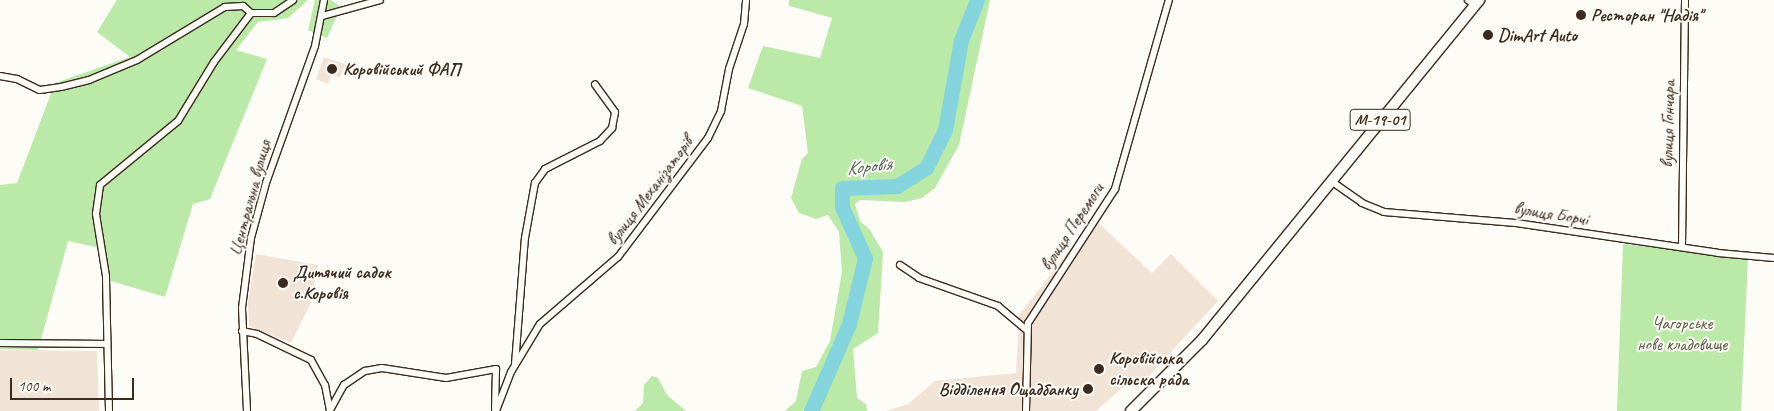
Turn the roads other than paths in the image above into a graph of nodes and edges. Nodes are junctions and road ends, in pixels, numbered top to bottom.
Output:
1 (293, 0) edge
2 (324, 0) edge
3 (380, 0) edge
4 (746, 0) edge
5 (1169, 0) edge
6 (1685, 0) edge
7 (1474, 2) edge
8 (252, 13) junction
9 (322, 16) junction
10 (0, 76) edge
11 (595, 84) dead end
12 (1331, 181) junction
13 (1682, 247) junction
14 (1774, 258) edge
15 (900, 265) dead end
16 (1027, 330) junction
17 (242, 331) junction
18 (0, 343) edge
19 (107, 344) junction
20 (515, 364) junction
21 (109, 411) edge
22 (247, 411) edge
23 (330, 411) edge
24 (496, 411) edge
25 (1026, 411) edge
26 (1131, 411) edge

1 - 8 street
2 - 9 street, Центральна вулиця
3 - 9 street
4 - 20 street, вулиця Механізаторів
5 - 16 street, вулиця Перемоги
6 - 13 street, вулиця Гончара
7 - 12 main road, М-19-01
8 - 10 street
8 - 19 street
9 - 17 street, Центральна вулиця
11 - 20 street, вулиця Механізаторів
12 - 13 street, вулиця Борчі
12 - 26 main road, М-19-01
13 - 14 street, вулиця Борчі
15 - 16 street
16 - 25 street, вулиця Перемоги
17 - 22 street, Центральна вулиця
17 - 23 street
18 - 19 street
19 - 21 street
20 - 24 street, вулиця Механізаторів
23 - 24 street

